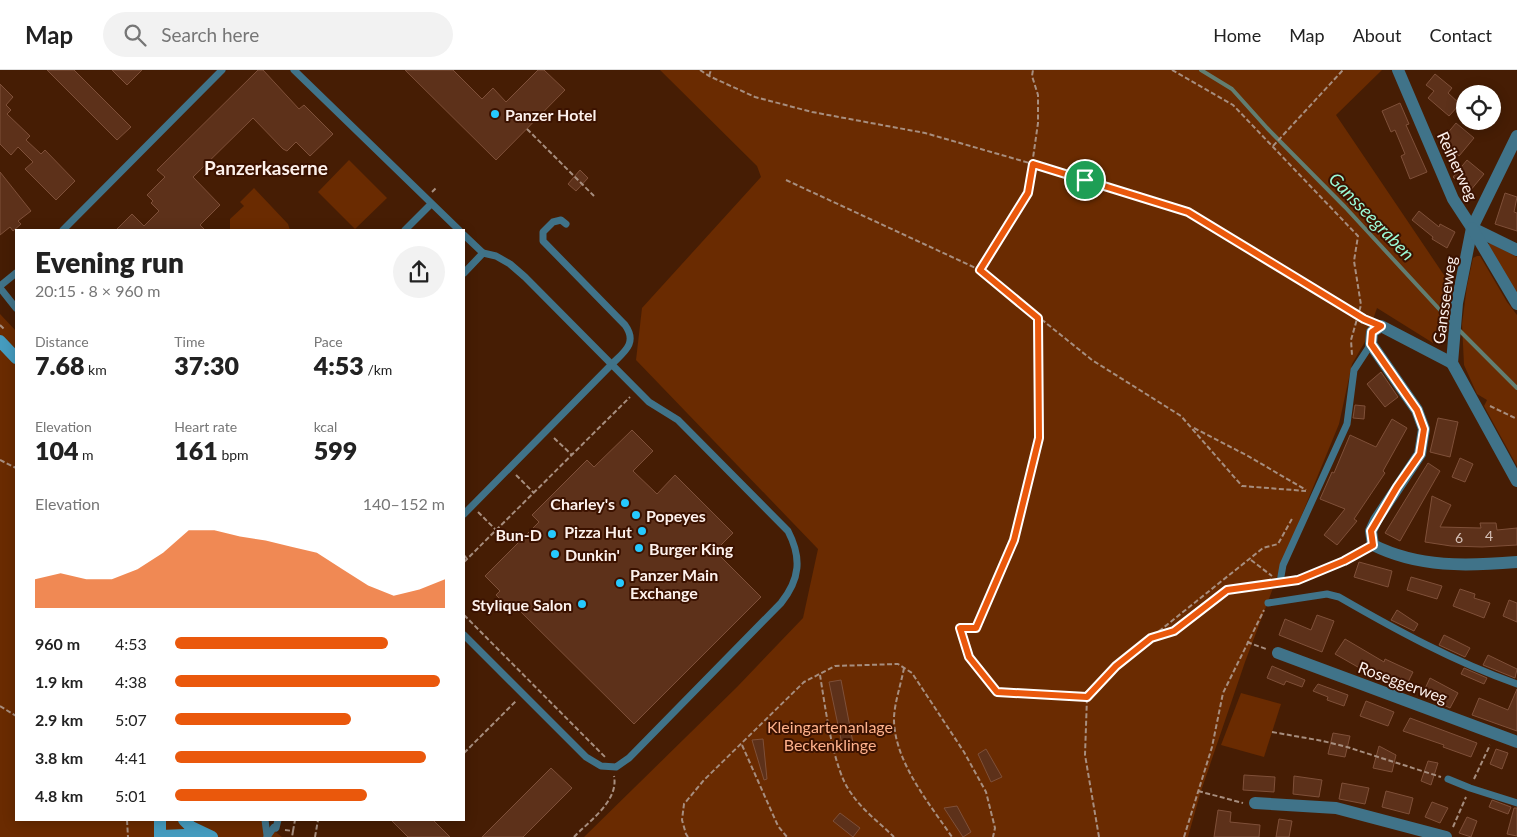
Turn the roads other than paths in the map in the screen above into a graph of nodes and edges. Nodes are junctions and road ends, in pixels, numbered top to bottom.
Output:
1 (222, 70) edge
2 (294, 70) edge
3 (1398, 70) edge
4 (1517, 136) edge
5 (432, 204) junction
6 (566, 224) dead end
7 (1472, 228) junction
8 (64, 229) edge
9 (406, 229) edge
10 (458, 229) edge
11 (465, 236) edge
12 (1517, 250) edge
13 (483, 253) junction
14 (465, 272) edge
15 (15, 274) edge
16 (0, 287) edge
17 (1517, 304) edge
18 (15, 307) edge
19 (0, 341) edge
20 (1371, 344) junction
21 (15, 357) edge
22 (1452, 363) junction
23 (612, 364) junction
24 (1517, 481) edge
25 (465, 513) edge
26 (1373, 545) junction
27 (1517, 562) edge
28 (1268, 603) road end
29 (465, 636) edge
30 (1278, 653) road end
31 (1517, 684) edge
32 (1517, 742) edge
33 (1448, 779) road end
34 (1517, 802) edge
35 (1255, 803) road end
36 (160, 821) edge
37 (185, 821) edge
38 (265, 821) edge
39 (278, 821) edge
40 (1449, 834) edge
41 (267, 836) edge
42 (161, 837) edge
43 (199, 837) edge
44 (212, 837) edge

1 - 8 lane
2 - 5 lane
3 - 7 street, Reiherweg
4 - 7 street, Gansseeweg
5 - 9 lane
5 - 10 lane
6 - 23 lane
7 - 12 street
7 - 17 street, Reiherweg
7 - 22 street, Gansseeweg
11 - 13 lane
13 - 14 lane
13 - 23 lane
15 - 16 lane
16 - 18 lane
19 - 21 street
20 - 22 street
20 - 26 street
20 - 26 lane
22 - 24 street, Gansseeweg
23 - 25 lane
23 - 29 lane
26 - 27 street
28 - 31 lane
30 - 32 street, Roseggerweg
33 - 34 lane
35 - 40 street
36 - 42 street
37 - 44 street
38 - 41 lane
39 - 41 lane
42 - 43 street

